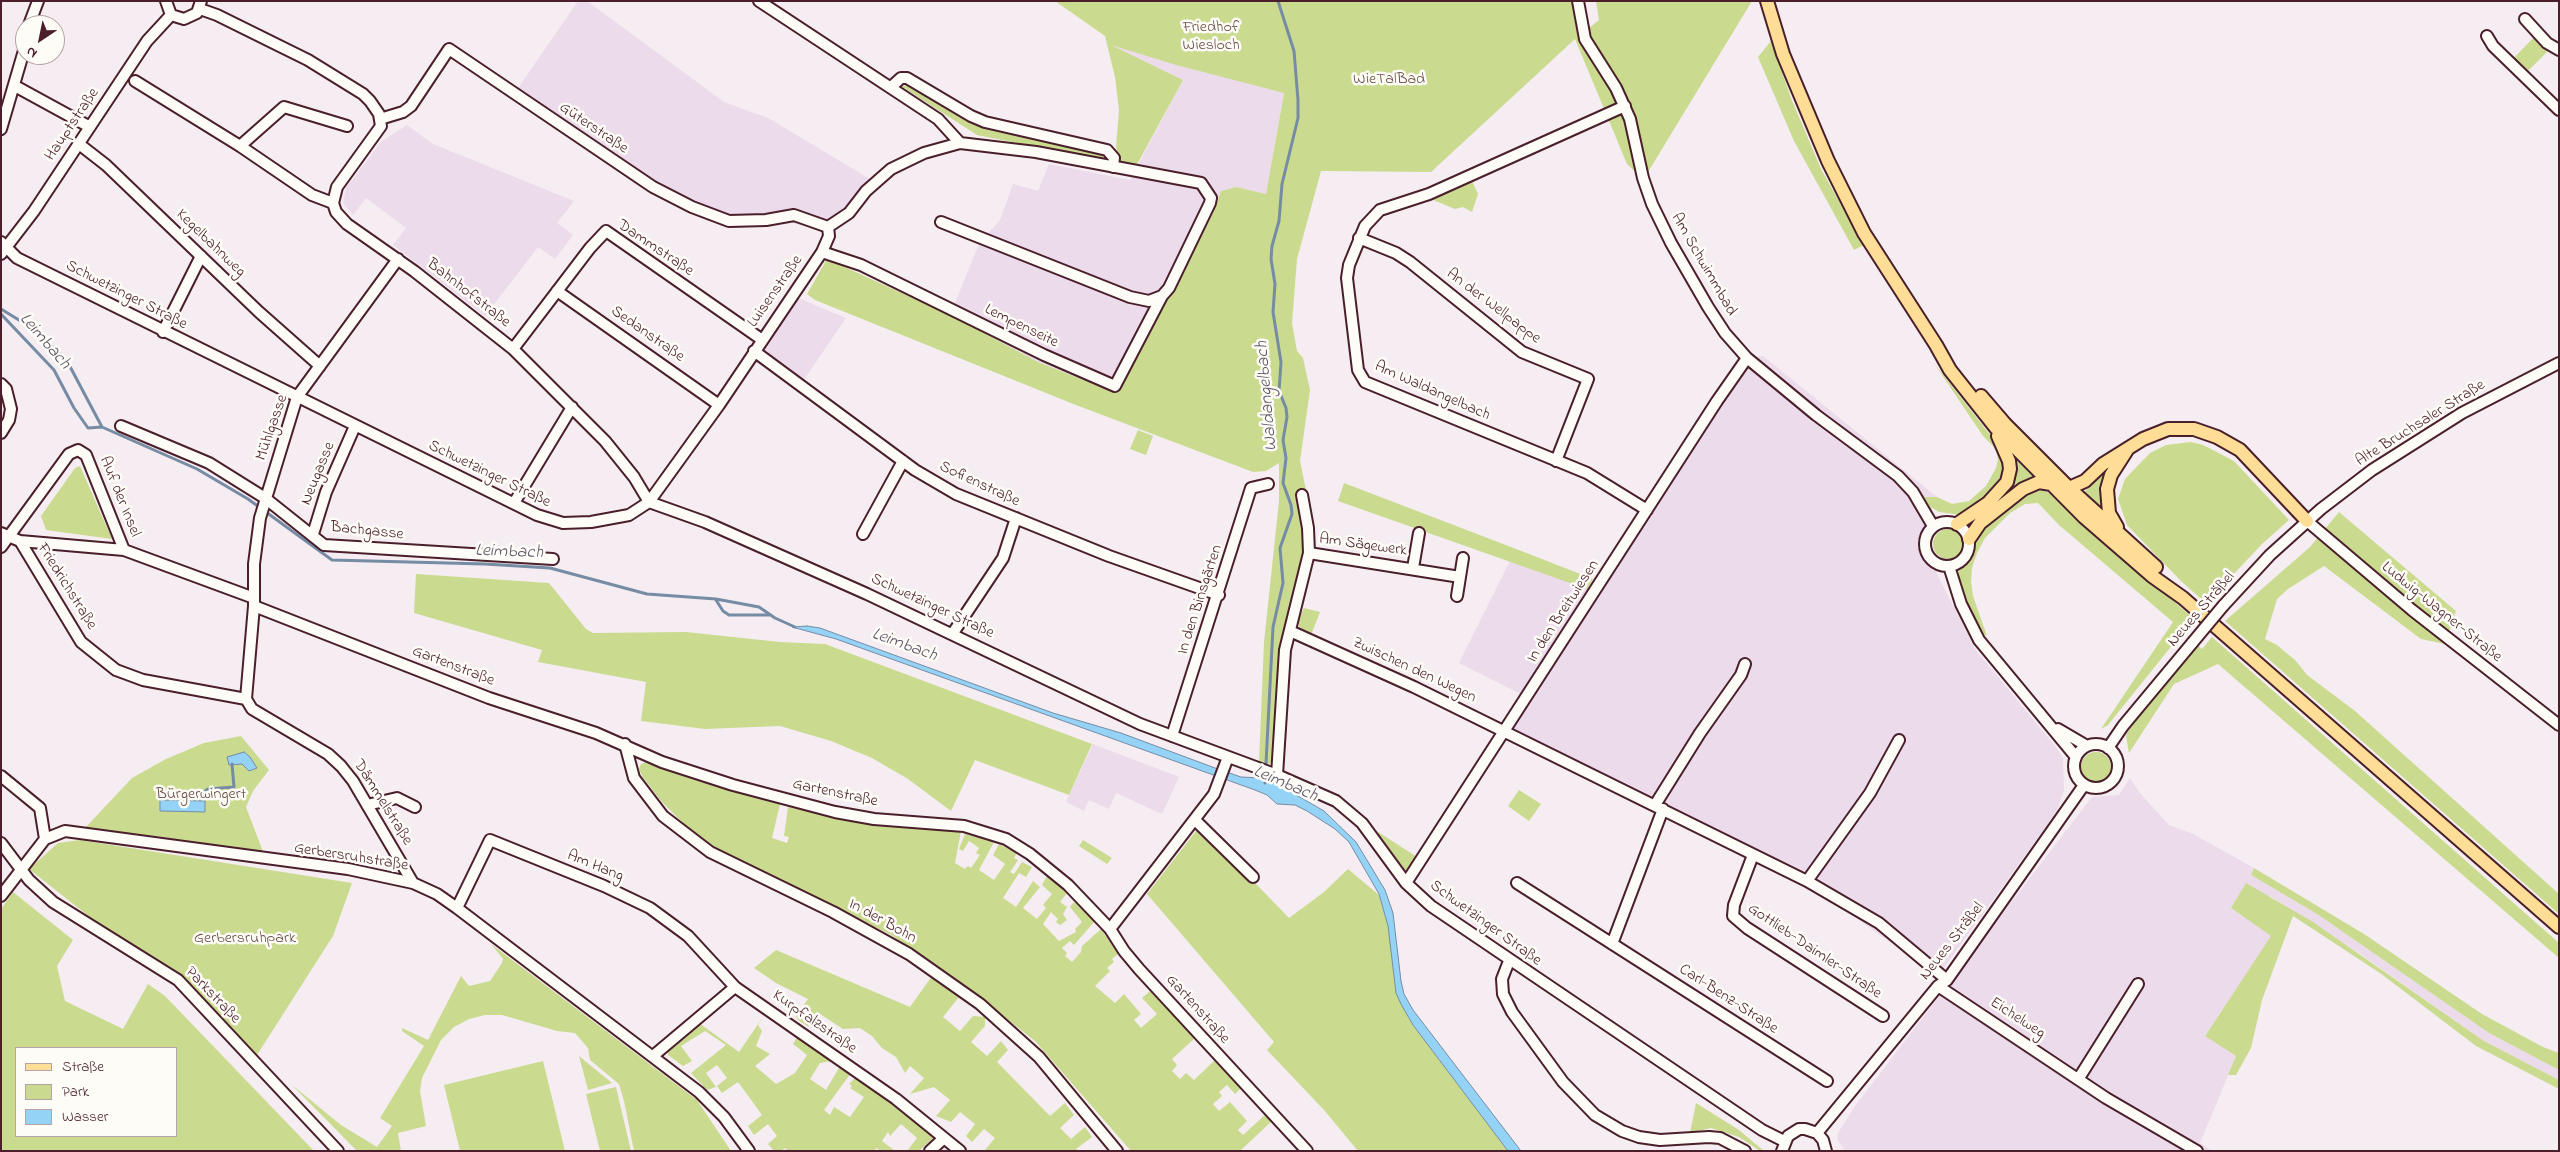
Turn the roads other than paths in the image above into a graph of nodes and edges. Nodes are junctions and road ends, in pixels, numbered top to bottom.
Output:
1 (38, 1) edge
2 (166, 1) edge
3 (759, 1) edge
4 (1578, 1) edge
5 (1767, 1) edge
6 (201, 5) edge
7 (33, 15) edge
8 (171, 15) junction
9 (2525, 20) dead end
10 (2487, 36) dead end
11 (2559, 50) edge
12 (20, 65) edge
13 (135, 81) dead end
14 (14, 86) junction
15 (891, 87) junction
16 (1624, 106) junction
17 (2559, 110) edge
18 (380, 119) junction
19 (2, 122) edge
20 (347, 126) dead end
21 (90, 127) junction
22 (960, 143) junction
23 (79, 144) junction
24 (240, 146) junction
25 (1113, 167) junction
26 (333, 203) junction
27 (941, 222) dead end
28 (828, 227) junction
29 (1360, 238) junction
30 (3, 247) edge
31 (822, 252) junction
32 (201, 256) junction
33 (398, 259) junction
34 (557, 291) junction
35 (1162, 296) junction
36 (163, 332) junction
37 (761, 339) junction
38 (1936, 345) junction
39 (513, 349) junction
40 (754, 351) junction
41 (1747, 358) junction
42 (2559, 363) edge
43 (320, 366) junction
44 (1, 384) edge
45 (297, 397) junction
46 (719, 405) junction
47 (572, 407) junction
48 (121, 426) dead end
49 (355, 426) junction
50 (1996, 428) junction
51 (1, 432) edge
52 (2130, 446) junction
53 (903, 461) junction
54 (1556, 461) junction
55 (1268, 484) dead end
56 (2051, 484) junction
57 (2069, 488) junction
58 (1302, 495) dead end
59 (265, 501) junction
60 (649, 502) junction
61 (514, 503) junction
62 (1647, 510) junction
63 (1016, 518) junction
64 (2307, 521) junction
65 (1957, 524) junction
66 (1933, 526) junction
67 (1419, 533) dead end
68 (313, 534) junction
69 (863, 534) dead end
70 (5, 535) edge
71 (1969, 539) junction
72 (20, 541) junction
73 (2130, 544) junction
74 (1, 547) edge
75 (124, 550) junction
76 (1309, 553) junction
77 (1463, 558) dead end
78 (554, 559) dead end
79 (1949, 566) junction
80 (1413, 568) junction
81 (1460, 577) junction
82 (1219, 595) junction
83 (1457, 596) dead end
84 (2183, 598) junction
85 (254, 602) junction
86 (1290, 630) junction
87 (953, 633) junction
88 (1745, 664) dead end
89 (246, 699) junction
90 (2559, 725) edge
91 (2052, 726) junction
92 (1505, 731) junction
93 (1172, 736) junction
94 (1899, 740) dead end
95 (625, 744) junction
96 (2087, 746) junction
97 (2108, 748) junction
98 (2076, 757) junction
99 (1228, 758) junction
100 (1274, 774) junction
101 (1, 776) edge
102 (2084, 785) junction
103 (368, 805) junction
104 (415, 806) dead end
105 (1659, 807) junction
106 (1194, 820) junction
107 (45, 839) junction
108 (1, 843) edge
109 (1753, 855) junction
110 (21, 868) junction
111 (1253, 877) dead end
112 (1807, 881) junction
113 (413, 883) junction
114 (1406, 883) junction
115 (1517, 883) dead end
116 (1, 896) edge
117 (457, 908) junction
118 (2559, 927) edge
119 (1110, 929) junction
120 (1612, 944) junction
121 (1509, 961) junction
122 (1943, 983) junction
123 (2138, 984) dead end
124 (736, 987) junction
125 (1883, 1016) dead end
126 (653, 1056) junction
127 (2079, 1078) junction
128 (1828, 1082) dead end
129 (1817, 1133) junction
130 (944, 1138) junction
131 (1783, 1146) edge
132 (338, 1151) edge
133 (749, 1151) edge
134 (930, 1151) edge
135 (960, 1151) edge
136 (1117, 1151) edge
137 (1307, 1151) edge
138 (1745, 1151) edge
139 (1826, 1151) edge
140 (2197, 1151) edge

1 - 7 street
2 - 8 street
3 - 15 street
4 - 16 street, Am Schwimmbad
5 - 38 main road
6 - 8 street
6 - 18 street
8 - 21 street, Hauptstraße
9 - 11 street
10 - 17 street
12 - 14 street
13 - 24 street
14 - 19 street
14 - 21 street
15 - 22 street
15 - 25 street
16 - 29 street, Am Waldangelbach
16 - 41 street, Am Schwimmbad
18 - 26 street
18 - 28 street, Güterstraße
20 - 24 street
21 - 23 street, Hauptstraße
22 - 25 street, Lempenseite
22 - 28 street
23 - 30 street, Hauptstraße
23 - 32 street, Kegelbahnweg
24 - 26 street
25 - 35 street, Lempenseite
26 - 33 street, Bahnhofstraße
27 - 35 street
28 - 31 street, Luisenstraße
29 - 54 street, Am Waldangelbach
29 - 54 street, An der Wellpappe
30 - 36 street, Schwetzinger Straße
31 - 35 street, Lempenseite
31 - 37 street, Luisenstraße
32 - 36 street
32 - 43 street, Kegelbahnweg
33 - 39 street, Bahnhofstraße
33 - 43 street, Mühlgasse
34 - 37 street, Dammstraße
34 - 39 street, Dammstraße
34 - 46 street, Sedanstraße
36 - 45 street, Schwetzinger Straße
37 - 40 street, Luisenstraße
38 - 50 main road
38 - 57 main road
39 - 47 street, Bahnhofstraße
40 - 46 street, Luisenstraße
40 - 53 street, Sofienstraße
41 - 62 street, In den Breitwiesen
41 - 66 street, Am Schwimmbad
42 - 64 street, Alte Bruchsaler Straße
43 - 45 street, Mühlgasse
44 - 51 street
45 - 49 street, Schwetzinger Straße
45 - 59 street, Mühlgasse
46 - 60 street, Luisenstraße
47 - 60 street, Bahnhofstraße
47 - 61 street
48 - 59 street, Bachgasse
49 - 61 street, Schwetzinger Straße
49 - 68 street, Neugasse
50 - 56 main road
50 - 65 main road
52 - 57 main road
52 - 64 main road
52 - 73 main road
53 - 63 street, Sofienstraße
53 - 69 street
54 - 62 street, Am Waldangelbach
55 - 82 street, In den Binsgärten
56 - 71 main road
56 - 84 main road
57 - 73 main road
58 - 76 street, Am Sägewerk
59 - 68 street, Bachgasse
59 - 85 street, Mühlgasse
60 - 61 street, Schwetzinger Straße
60 - 87 street, Schwetzinger Straße
62 - 92 street, In den Breitwiesen
63 - 82 street, Sofienstraße
63 - 87 street
64 - 90 street, Ludwig-Wagner-Straße
64 - 97 street, Neues Sträßel, bridge
65 - 66 street
65 - 71 street
66 - 79 street
67 - 80 street, Am Sägewerk
68 - 78 street, Bachgasse
70 - 72 street, Friedrichstraße
70 - 74 street
70 - 75 street, Auf der Insel
71 - 79 street
72 - 75 street, Gartenstraße
72 - 89 street, Friedrichstraße
73 - 84 main road
75 - 85 street, Gartenstraße
76 - 80 street, Am Sägewerk
76 - 86 street, Am Sägewerk
77 - 81 street
79 - 91 street
80 - 81 street, Am Sägewerk
81 - 83 street
82 - 93 street, In den Binsgärten
84 - 118 main road
85 - 89 street
85 - 95 street, Gartenstraße
86 - 92 street, Zwischen den Wegen
86 - 100 street
87 - 93 street, Schwetzinger Straße
88 - 105 street
89 - 103 street, Dämmelstraße
91 - 96 street
91 - 98 street
92 - 105 street, Zwischen den Wegen
92 - 114 street, In den Breitwiesen
93 - 99 street, Schwetzinger Straße
94 - 112 street
95 - 119 street, Gartenstraße
95 - 136 street, In der Bohn
96 - 97 street
96 - 98 street
97 - 102 street
98 - 102 street
99 - 100 street, Schwetzinger Straße
99 - 106 street
100 - 114 street, Schwetzinger Straße
101 - 107 street
102 - 122 street, Neues Sträßel
103 - 104 street
103 - 113 street, Dämmelstraße
105 - 109 street, Zwischen den Wegen
105 - 120 street
106 - 111 street
106 - 119 street
107 - 110 street
107 - 113 street, Gerbersruhstraße
108 - 110 street
109 - 112 street, Zwischen den Wegen
109 - 125 street, Gottlieb-Daimler-Straße
110 - 116 street
110 - 132 street, Parkstraße
112 - 122 street, Zwischen den Wegen
113 - 117 street, Gerbersruhstraße
114 - 121 street, Schwetzinger Straße
115 - 120 street, Carl-Benz-Straße
117 - 124 street, Am Hang
117 - 126 street, Gerbersruhstraße
119 - 137 street, Gartenstraße
120 - 128 street, Carl-Benz-Straße
121 - 131 street, Schwetzinger Straße
121 - 138 street
122 - 127 street, Eichelweg
122 - 129 street, Neues Sträßel
123 - 127 street
124 - 126 street
124 - 130 street, Kurpfalzstraße
126 - 133 street, Gerbersruhstraße
127 - 140 street, Eichelweg
129 - 131 street
129 - 139 street
130 - 134 street
130 - 135 street, Kurpfalzstraße

